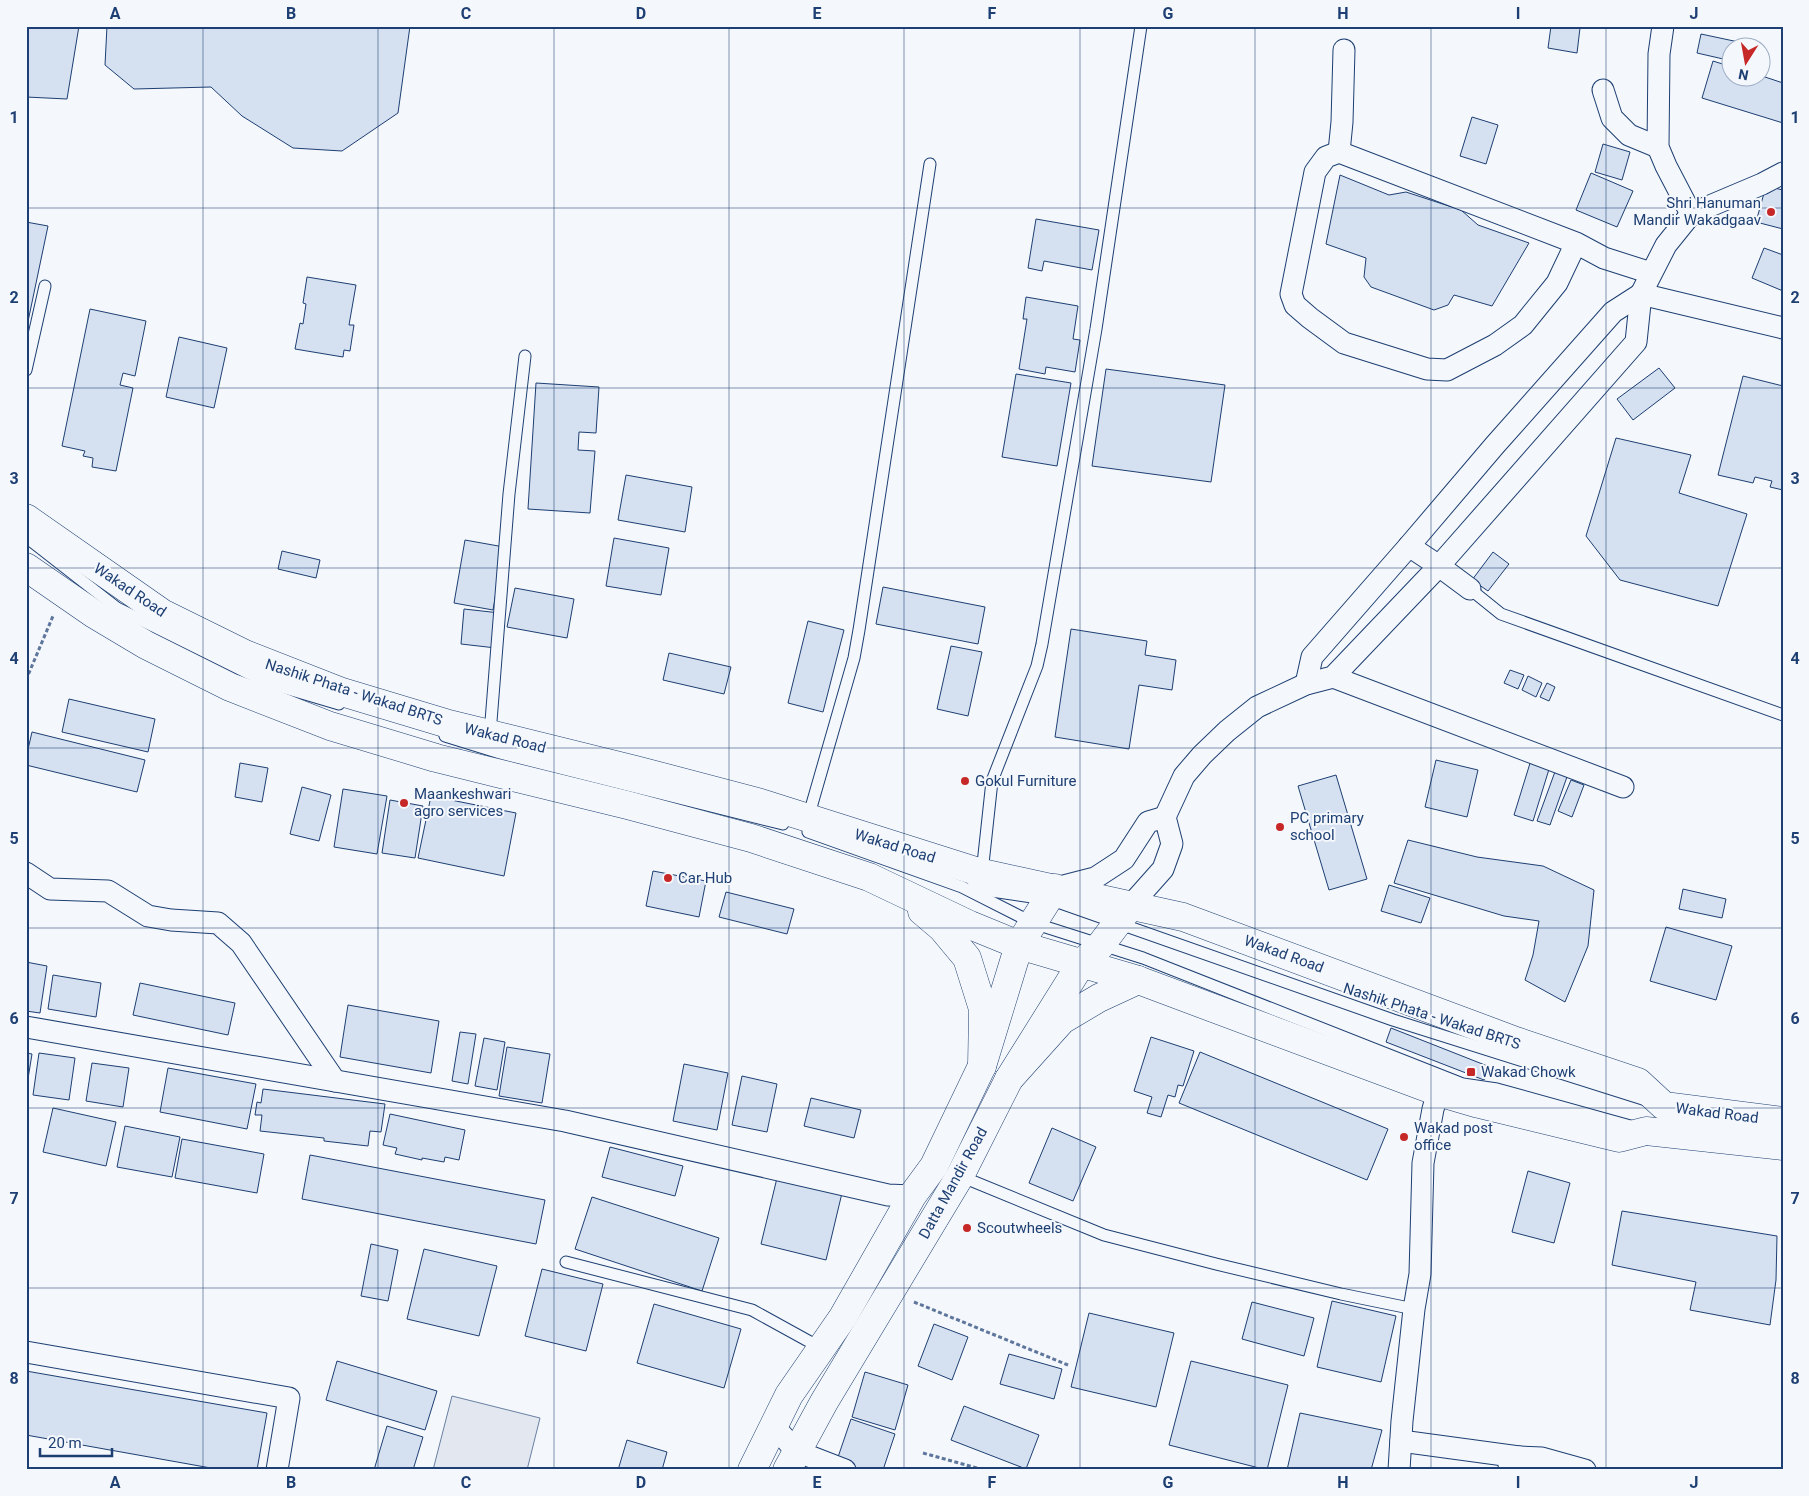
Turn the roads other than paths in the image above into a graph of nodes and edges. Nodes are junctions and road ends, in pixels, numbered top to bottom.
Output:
1 (1140, 26) edge
2 (1663, 26) edge
3 (1344, 50) dead end
4 (1603, 90) dead end
5 (1658, 147) junction
6 (1339, 152) junction
7 (930, 164) dead end
8 (1783, 173) edge
9 (1692, 214) junction
10 (1576, 243) junction
11 (1651, 273) junction
12 (45, 286) dead end
13 (1641, 294) junction
14 (1783, 328) edge
15 (525, 356) dead end
16 (26, 370) edge
17 (26, 518) edge
18 (26, 536) edge
19 (1410, 546) junction
20 (1439, 566) junction
21 (26, 567) edge
22 (1470, 589) joint
23 (1333, 677) junction
24 (1306, 684) junction
25 (352, 708) dead end
26 (1783, 716) edge
27 (435, 733) dead end
28 (490, 734) junction
29 (1623, 787) dead end
30 (1165, 817) junction
31 (799, 824) junction
32 (26, 873) edge
33 (869, 877) junction
34 (972, 880) junction
35 (1052, 894) junction
36 (1124, 914) junction
37 (1026, 934) junction
38 (1090, 955) junction
39 (1138, 980) junction
40 (26, 1027) edge
41 (982, 1066) junction
42 (1009, 1079) junction
43 (335, 1081) junction
44 (1438, 1092) junction
45 (1783, 1122) edge
46 (1646, 1131) junction
47 (1783, 1146) edge
48 (960, 1176) junction
49 (912, 1196) junction
50 (566, 1262) dead end
51 (1414, 1309) junction
52 (821, 1348) junction
53 (26, 1352) edge
54 (773, 1425) junction
55 (1401, 1441) junction
56 (792, 1460) edge
57 (1512, 1463) edge
58 (277, 1470) edge
59 (752, 1470) edge
60 (845, 1470) edge
61 (1399, 1470) edge
62 (1585, 1470) edge

1 - 34 lane
2 - 5 street
3 - 6 street
4 - 5 street
5 - 9 street
6 - 10 street
6 - 10 street
7 - 31 lane
8 - 9 street
9 - 11 street
10 - 11 street
11 - 13 street
12 - 16 lane
13 - 14 street
13 - 19 street
13 - 20 street
15 - 28 lane
17 - 28 main road, Wakad Road
18 - 25 lane, Nashik Phata - Wakad BRTS
19 - 20 street
19 - 24 street
20 - 22 street
20 - 23 street
21 - 33 main road, Wakad Road
22 - 26 lane
23 - 24 street
23 - 29 street
24 - 30 street
27 - 31 lane, Nashik Phata - Wakad BRTS
28 - 31 main road, Wakad Road
30 - 35 street
30 - 36 street
31 - 34 main road, Wakad Road
32 - 43 street
33 - 37 main road, Wakad Road
33 - 41 main road
34 - 35 main road, Wakad Road
34 - 37 lane
35 - 36 main road, Wakad Road
35 - 37 main road, Datta Mandir Road
36 - 38 main road, Datta Mandir Road
36 - 45 main road, Wakad Road
37 - 38 main road, Wakad Road
37 - 41 main road, Datta Mandir Road
38 - 39 main road, Wakad Road
38 - 42 main road, Datta Mandir Road
38 - 46 lane
39 - 42 main road
39 - 44 main road, Wakad Road
40 - 43 street
41 - 49 main road, Datta Mandir Road
42 - 48 main road, Datta Mandir Road
43 - 49 street
44 - 46 main road, Wakad Road
44 - 51 street
46 - 47 main road, Wakad Road
48 - 51 lane
48 - 56 main road, Datta Mandir Road
49 - 52 main road, Datta Mandir Road
50 - 52 lane
51 - 55 street
52 - 54 main road, Datta Mandir Road
53 - 58 street
54 - 56 street
54 - 59 main road, Datta Mandir Road
55 - 57 street
55 - 61 street
56 - 60 street
57 - 62 street

